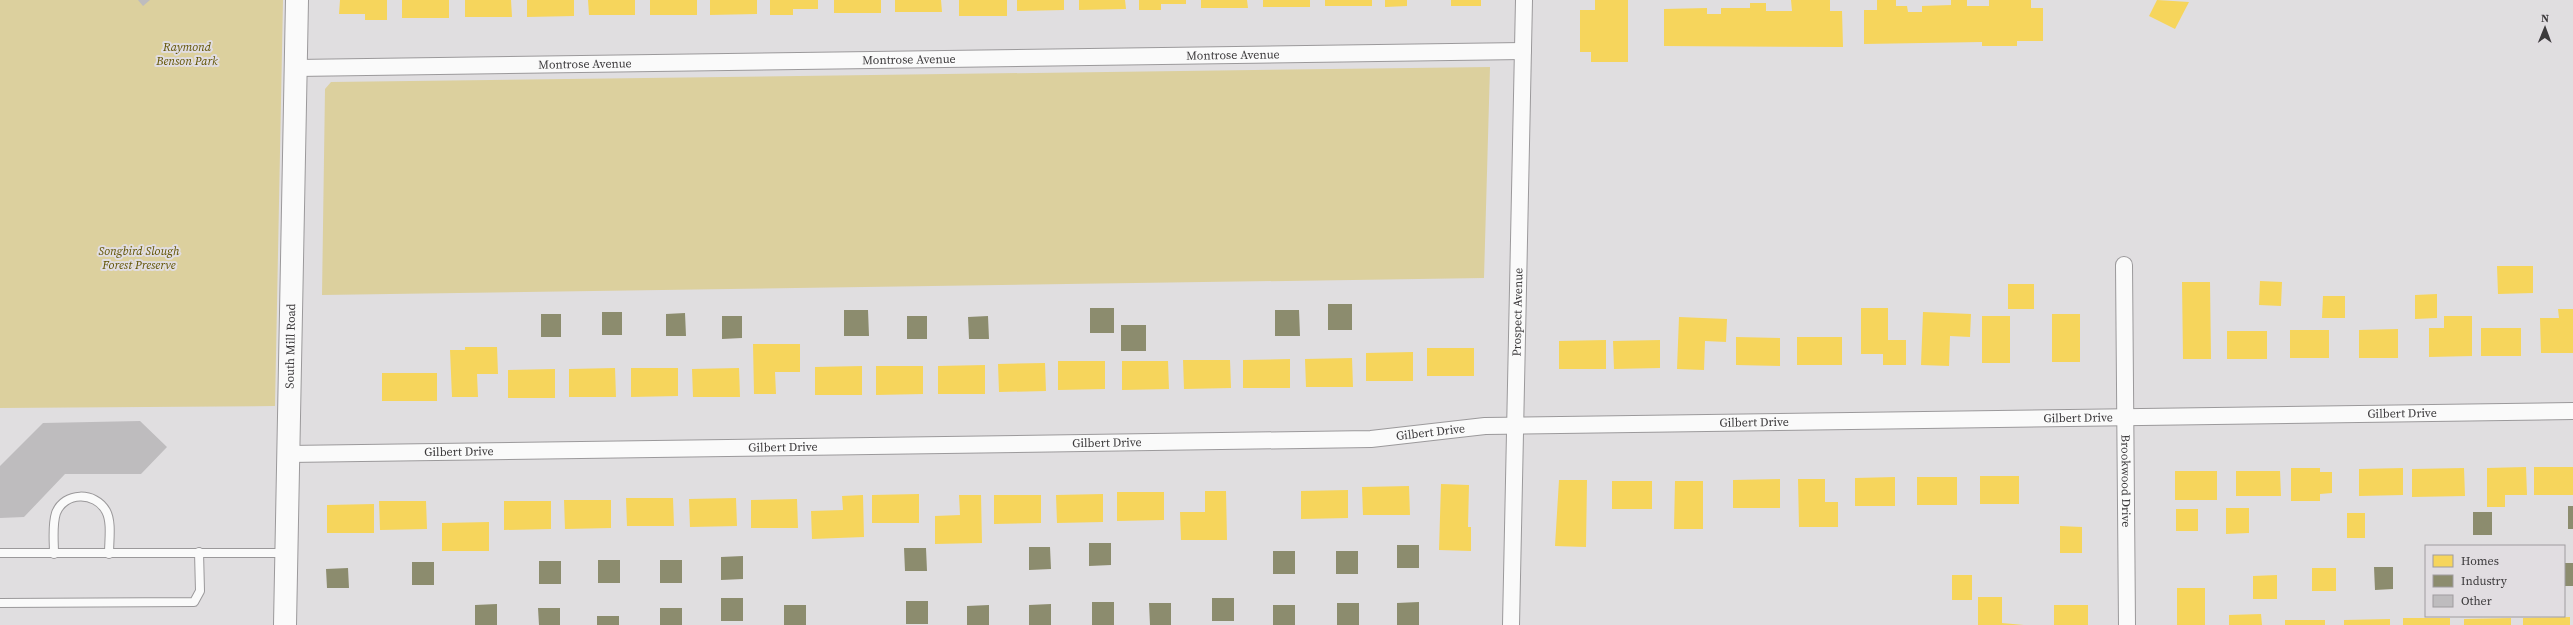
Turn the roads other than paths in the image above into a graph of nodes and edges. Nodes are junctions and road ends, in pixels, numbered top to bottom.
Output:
1 (297, 0) edge
2 (1524, 0) edge
3 (1523, 51) junction
4 (296, 68) junction
5 (2124, 265) dead end
6 (2573, 411) edge
7 (2126, 417) junction
8 (1516, 426) junction
9 (288, 454) junction
10 (199, 552) junction
11 (0, 553) edge
12 (286, 553) junction
13 (54, 554) junction
14 (109, 554) junction
15 (0, 603) edge
16 (285, 625) edge
17 (1512, 625) edge
18 (2127, 625) edge

1 - 4 street, South Mill Road
2 - 3 street, Prospect Avenue
3 - 4 street, Montrose Avenue
3 - 8 street, Prospect Avenue
4 - 9 street, South Mill Road
5 - 7 street, Brookwood Drive
6 - 7 street, Gilbert Drive
7 - 8 street, Gilbert Drive
7 - 18 street, Brookwood Drive
8 - 9 street, Gilbert Drive
8 - 17 street, Prospect Avenue
9 - 12 street, South Mill Road
10 - 12 lane
10 - 14 lane
10 - 15 lane
11 - 13 lane
12 - 16 street, South Mill Road
13 - 14 lane
13 - 14 lane

